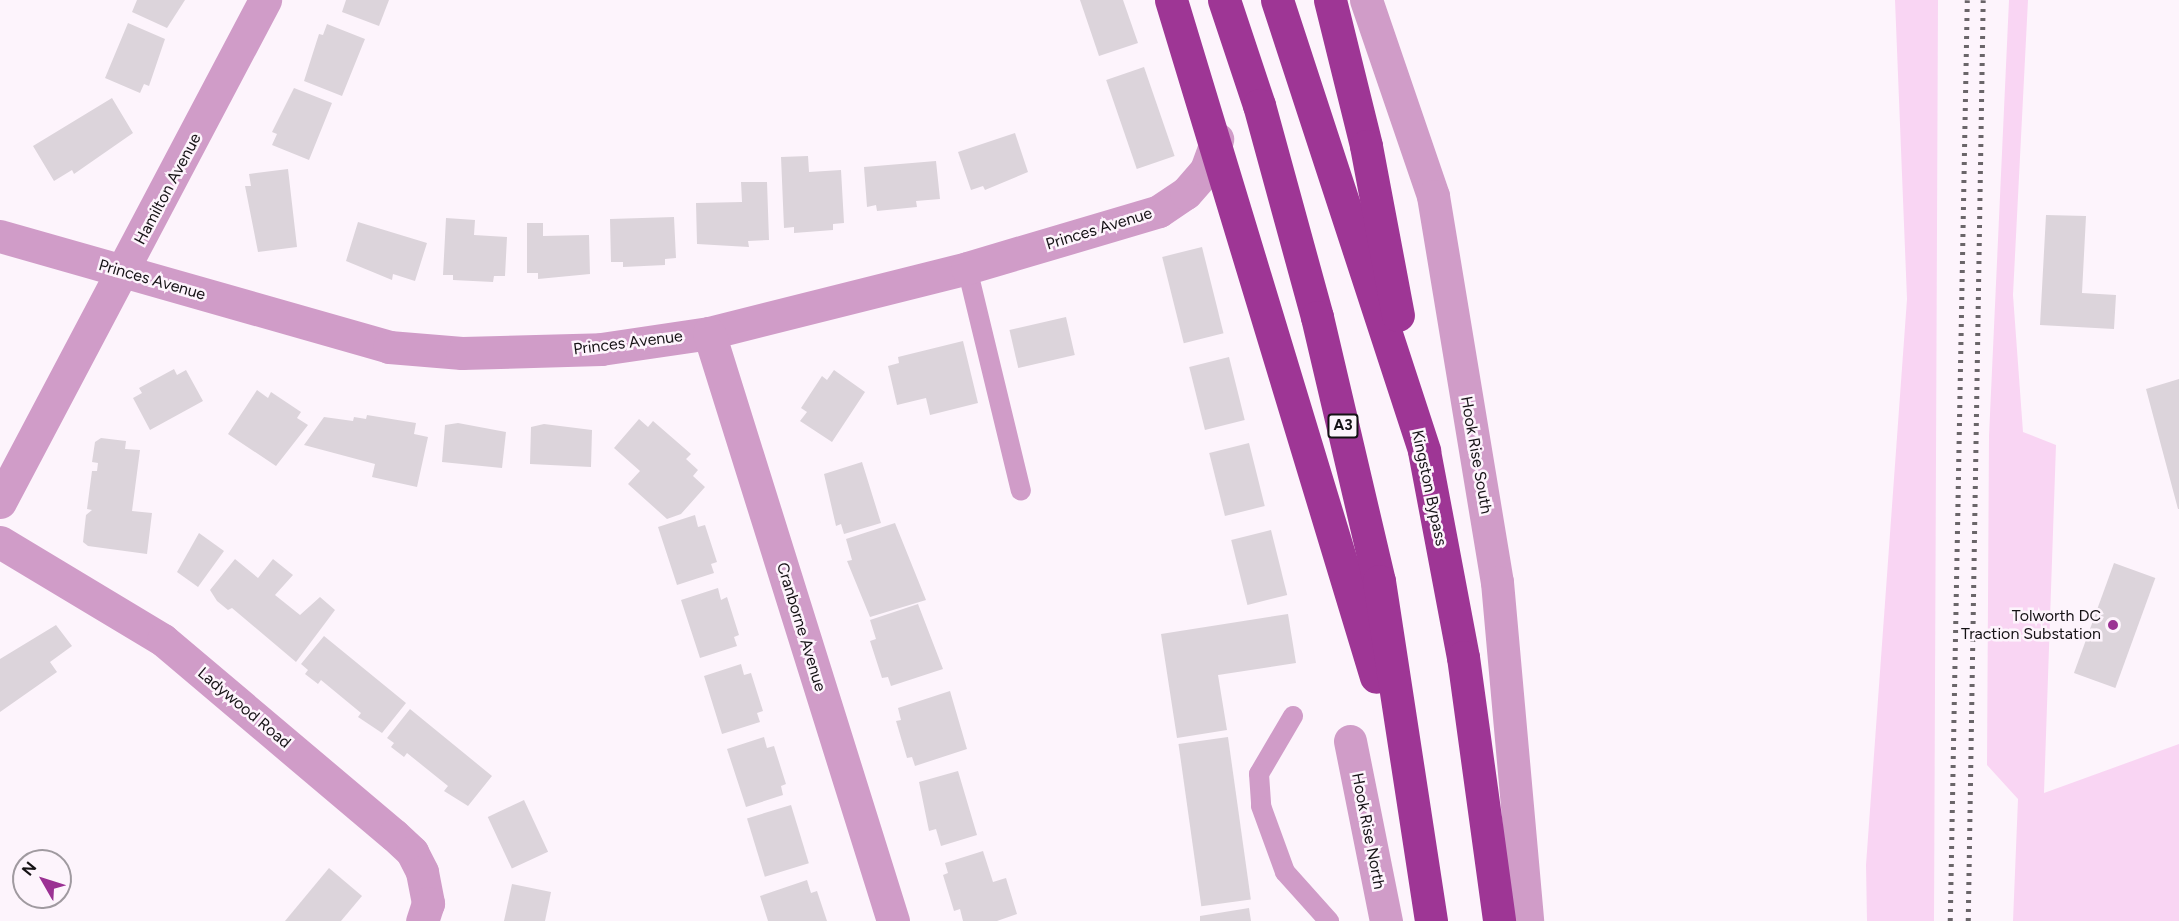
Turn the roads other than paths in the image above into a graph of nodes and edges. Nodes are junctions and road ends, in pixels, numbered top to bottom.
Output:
1 (265, 0) edge
2 (1171, 0) edge
3 (1224, 0) edge
4 (1277, 0) edge
5 (1330, 0) edge
6 (1366, 0) edge
7 (1217, 139) junction
8 (0, 236) edge
9 (967, 268) junction
10 (123, 273) junction
11 (709, 333) junction
12 (1424, 451) junction
13 (1021, 491) dead end
14 (0, 502) edge
15 (0, 542) edge
16 (1293, 716) dead end
17 (1350, 741) dead end
18 (1423, 862) junction
19 (422, 921) edge
20 (893, 921) edge
21 (1329, 921) edge
22 (1386, 921) edge
23 (1431, 921) edge
24 (1499, 921) edge
25 (1527, 921) edge

1 - 10 street, Hamilton Avenue
2 - 7 highway
3 - 18 highway, A3
4 - 12 highway, Kingston Bypass
5 - 12 highway
6 - 25 street, Hook Rise South
7 - 9 street, Princes Avenue
7 - 18 highway
8 - 10 street, Princes Avenue
9 - 11 street, Princes Avenue
9 - 13 lane
10 - 11 street, Princes Avenue
10 - 14 street, Hamilton Avenue
11 - 20 street, Cranborne Avenue
12 - 24 highway, Kingston Bypass
15 - 19 street, Ladywood Road
16 - 21 lane
17 - 22 street, Hook Rise North
18 - 23 highway, A3

